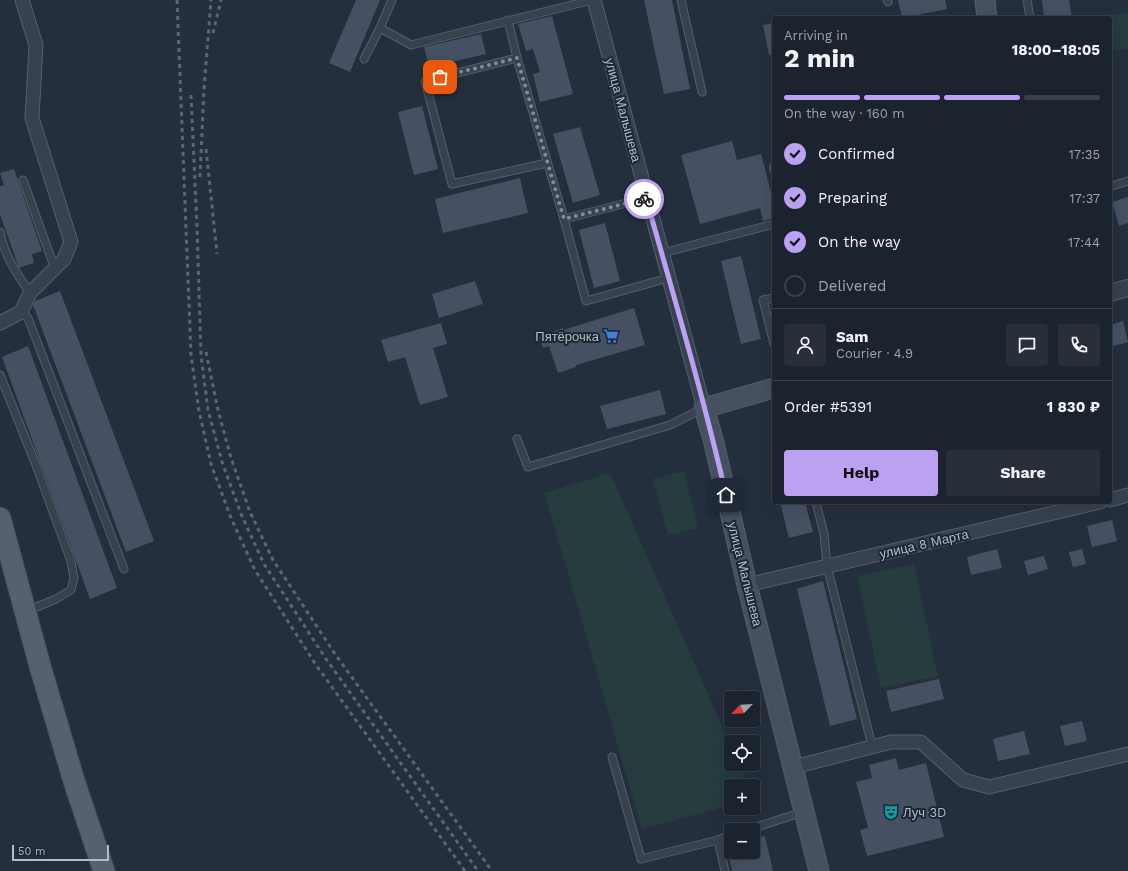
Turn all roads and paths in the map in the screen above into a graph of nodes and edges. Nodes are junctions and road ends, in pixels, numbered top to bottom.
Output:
1 (22, 0) edge
2 (392, 0) edge
3 (593, 0) edge
4 (681, 0) edge
5 (985, 0) edge
6 (1027, 0) edge
7 (987, 16) edge
8 (1030, 16) edge
9 (508, 20) junction
10 (380, 28) junction
11 (517, 58) junction
12 (364, 59) dead end
13 (702, 92) dead end
14 (547, 163) junction
15 (23, 180) dead end
16 (1128, 181) edge
17 (1112, 186) dead end
18 (646, 198) junction
19 (564, 219) junction
20 (772, 224) edge
21 (0, 232) edge
22 (662, 252) junction
23 (55, 268) junction
24 (668, 278) junction
25 (1128, 288) edge
26 (1112, 292) edge
27 (30, 293) junction
28 (772, 298) edge
29 (21, 312) junction
30 (0, 323) edge
31 (772, 337) edge
32 (0, 375) edge
33 (772, 389) edge
34 (704, 408) junction
35 (517, 439) dead end
36 (1128, 495) edge
37 (1112, 499) edge
38 (816, 504) edge
39 (1091, 504) edge
40 (0, 518) edge
41 (827, 566) junction
42 (124, 569) dead end
43 (747, 585) junction
44 (25, 612) junction
45 (872, 746) junction
46 (1128, 754) edge
47 (612, 757) dead end
48 (794, 767) junction
49 (805, 811) junction
50 (760, 826) edge
51 (724, 838) edge
52 (718, 840) junction
53 (104, 871) edge
54 (725, 871) edge
55 (819, 871) edge

1 - 23 street
2 - 10 lane
3 - 9 lane
3 - 18 street, улица Малышева
4 - 13 lane
5 - 7 main road
6 - 8 lane
9 - 10 lane
9 - 11 lane
10 - 12 lane
11 - 14 lane
11 - 14 lane
14 - 19 lane
15 - 23 lane
16 - 17 lane
18 - 19 lane
18 - 22 street, улица Малышева
19 - 24 lane
20 - 22 lane
21 - 27 lane
22 - 24 street, улица Малышева
23 - 27 street
24 - 34 street, улица Малышева
25 - 26 street
27 - 29 street
28 - 31 lane
29 - 30 street
29 - 42 lane
32 - 44 lane
33 - 34 main road
34 - 35 lane
34 - 43 main road, улица Малышева
36 - 37 street
38 - 41 lane
39 - 41 street, улица 8 Марта
40 - 44 main road
41 - 43 street, улица 8 Марта
41 - 45 lane
43 - 48 main road, улица Малышева
44 - 53 main road
45 - 46 street
45 - 48 street
47 - 52 lane
48 - 49 main road, улица Малышева
49 - 50 lane
49 - 55 main road, улица Малышева
51 - 52 lane
52 - 54 lane

